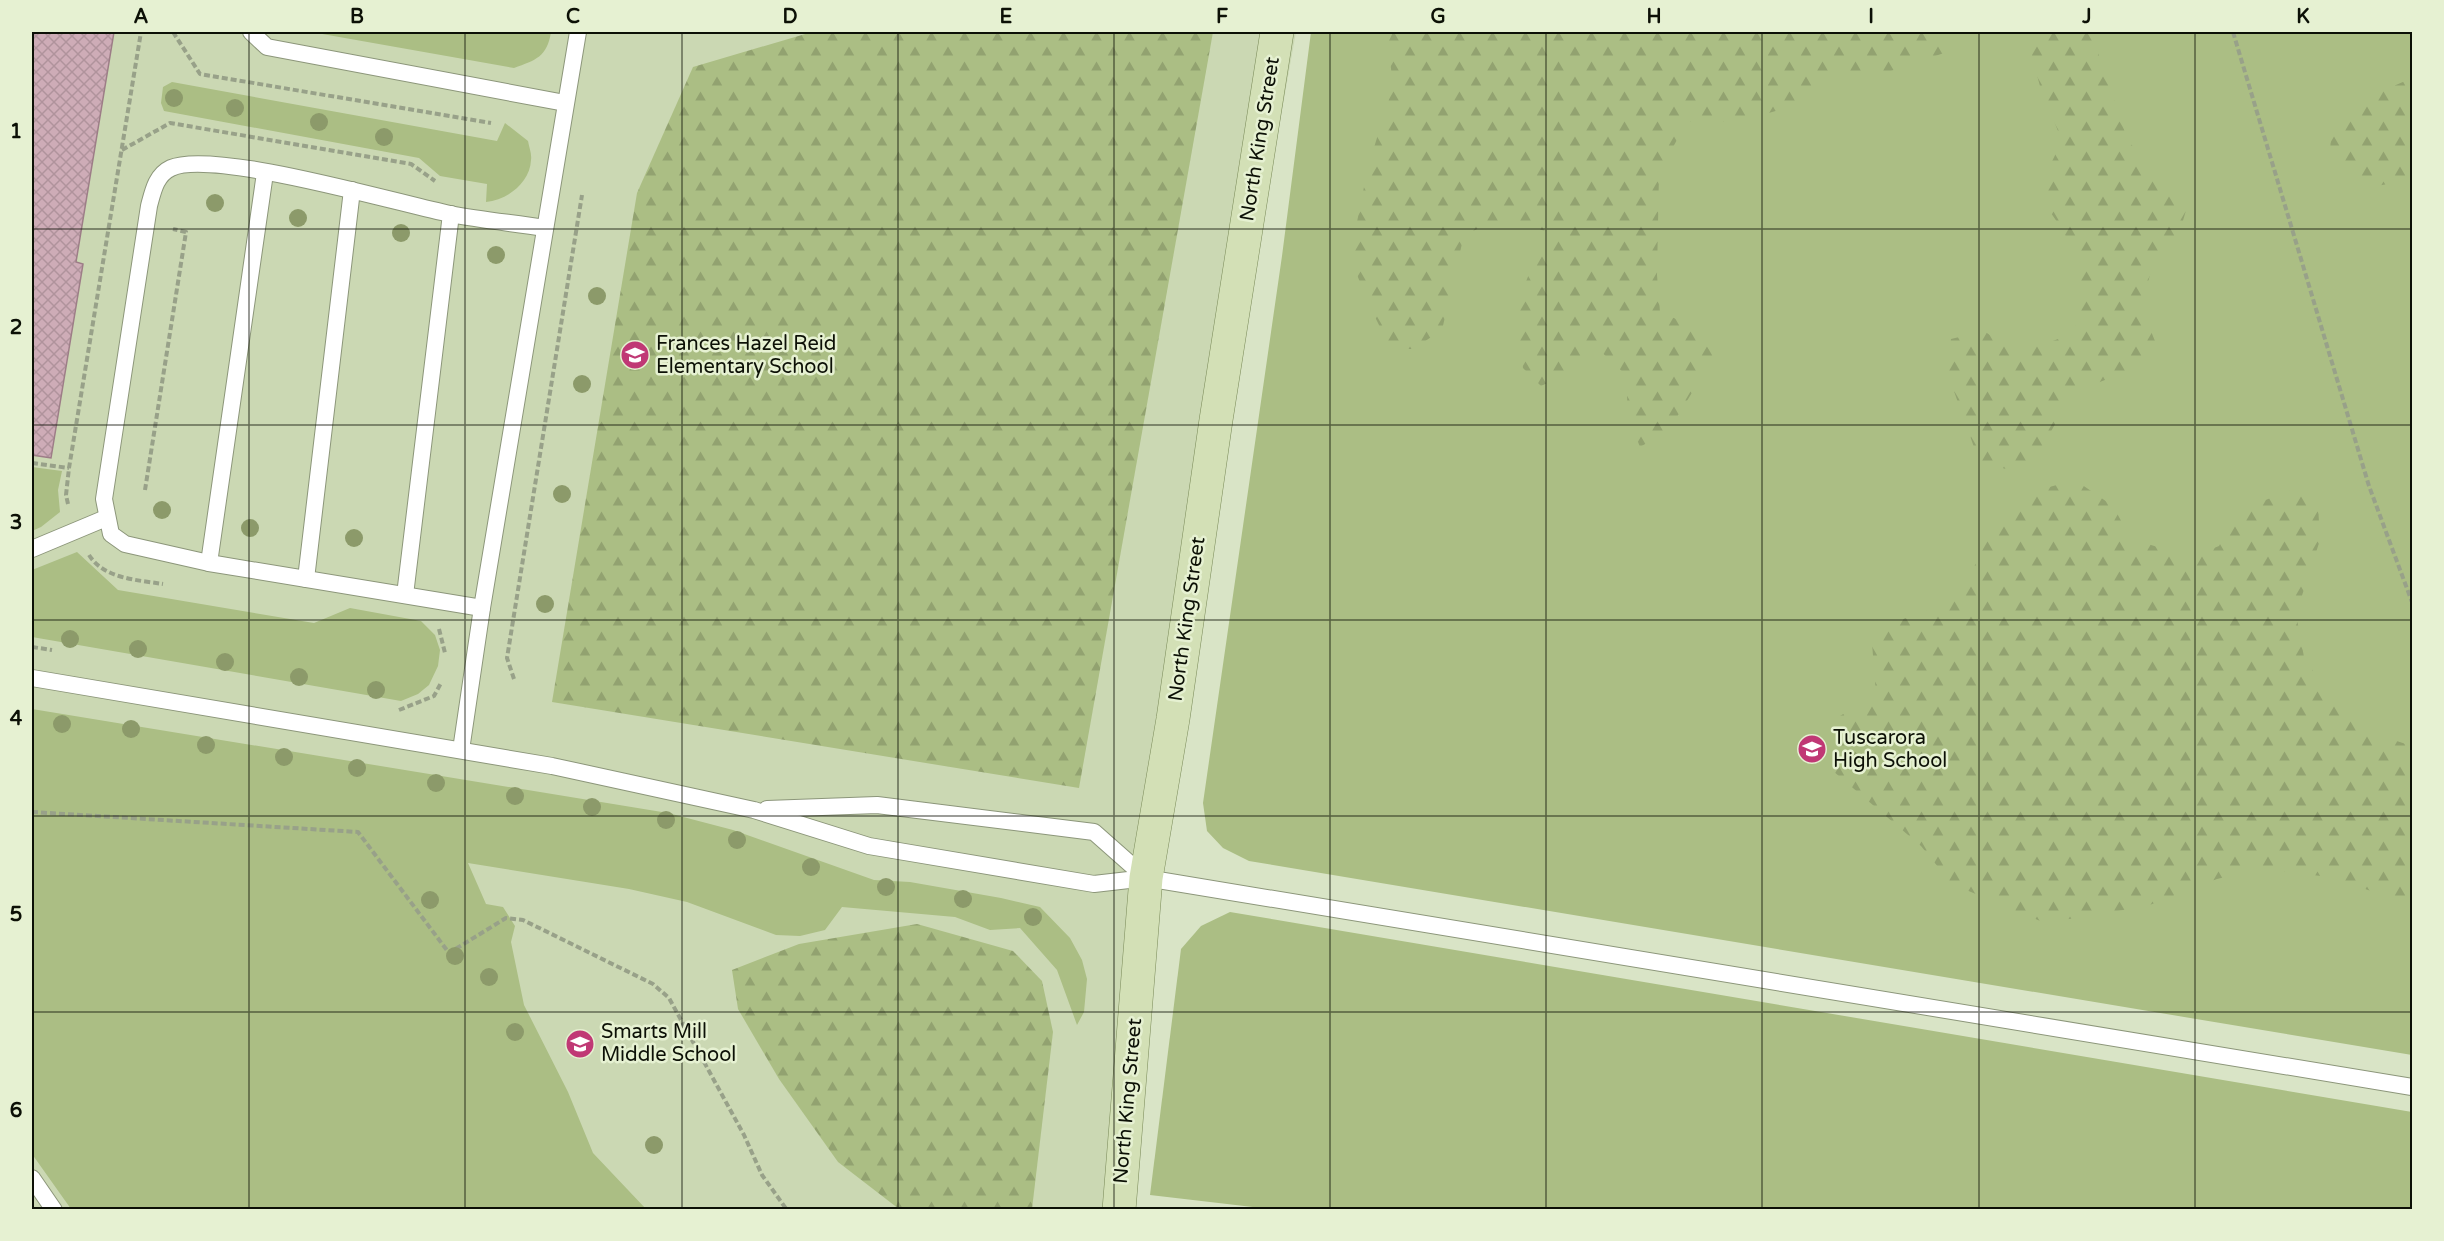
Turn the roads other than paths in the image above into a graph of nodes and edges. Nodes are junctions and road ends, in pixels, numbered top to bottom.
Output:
1 (251, 32) edge
2 (578, 32) edge
3 (1277, 32) edge
4 (565, 103) junction
5 (265, 173) junction
6 (352, 190) junction
7 (451, 214) junction
8 (545, 228) junction
9 (106, 518) junction
10 (32, 549) edge
11 (208, 563) junction
12 (306, 579) junction
13 (405, 595) junction
14 (482, 608) junction
15 (32, 678) edge
16 (461, 750) junction
17 (754, 810) junction
18 (1146, 878) junction
19 (2412, 1087) edge
20 (32, 1178) edge
21 (54, 1209) edge
22 (1119, 1209) edge

1 - 4 lane
2 - 4 lane
3 - 18 main road, North King Street
4 - 8 lane
5 - 6 lane
5 - 9 lane
5 - 11 lane
6 - 7 lane
6 - 12 lane
7 - 8 lane
7 - 13 lane
8 - 14 lane
9 - 10 lane
9 - 11 lane
11 - 12 lane
12 - 13 lane
13 - 14 lane
14 - 16 lane
15 - 16 lane
16 - 17 lane
17 - 18 lane
17 - 18 lane
18 - 19 lane
18 - 22 main road, North King Street
20 - 21 lane

